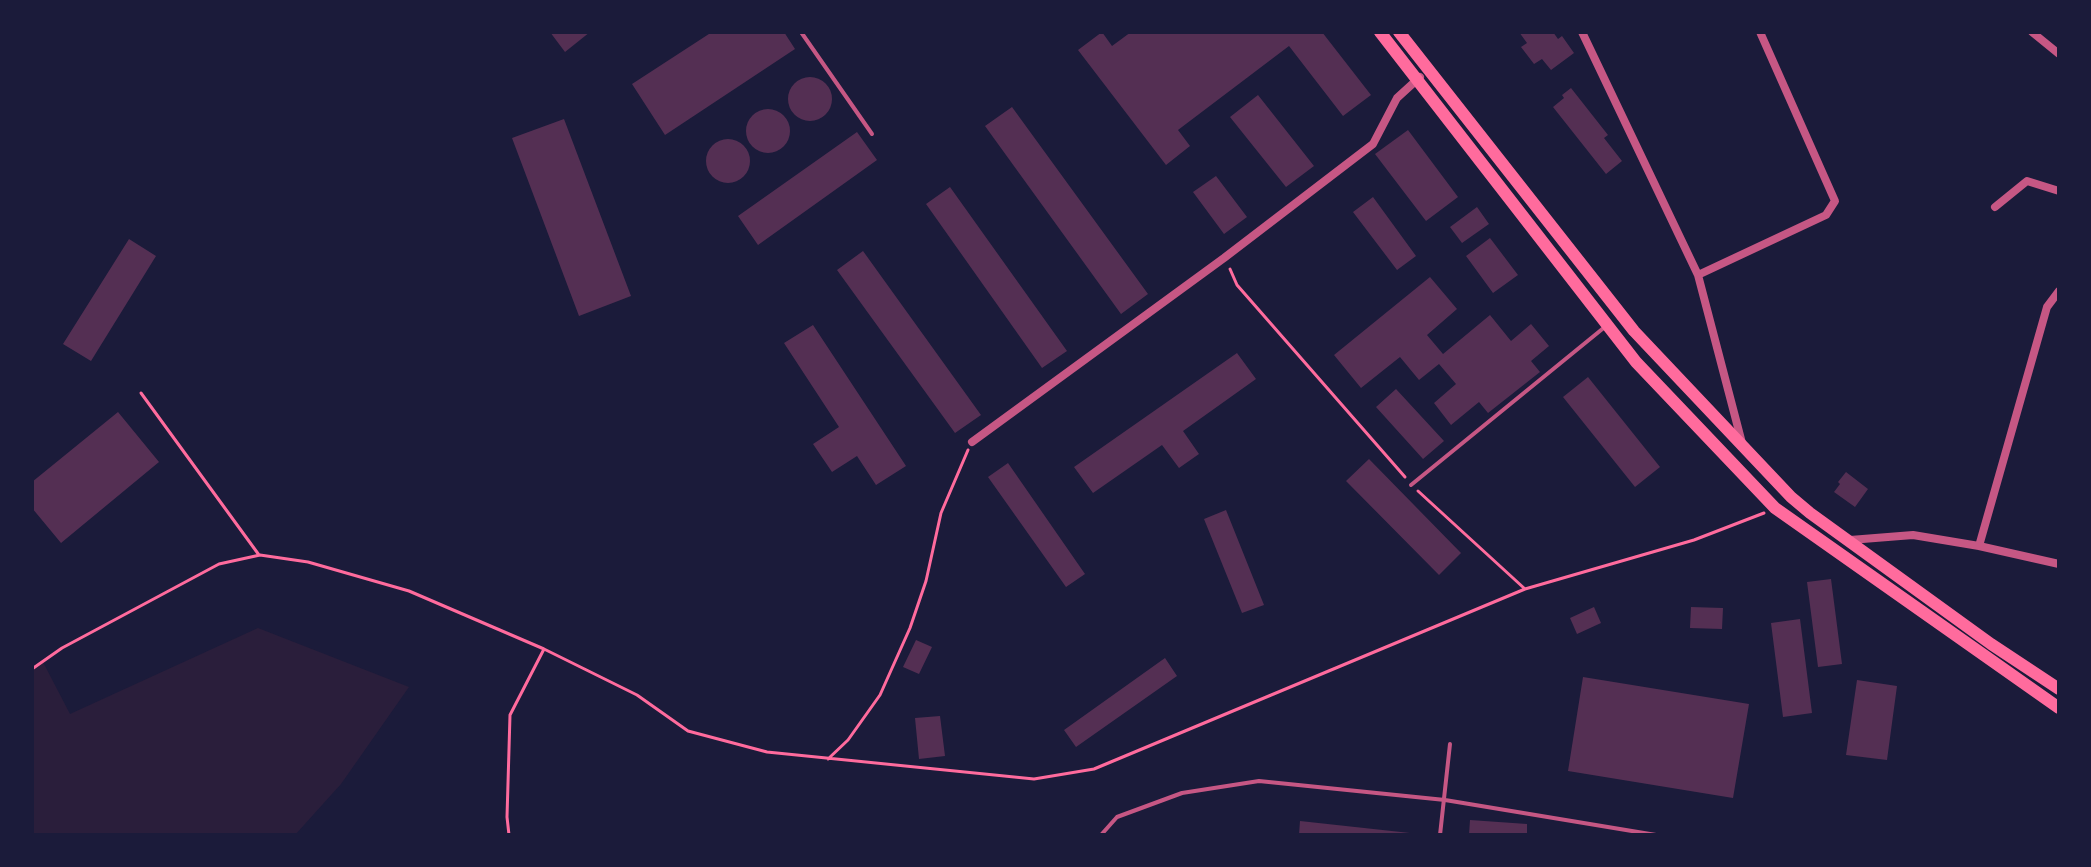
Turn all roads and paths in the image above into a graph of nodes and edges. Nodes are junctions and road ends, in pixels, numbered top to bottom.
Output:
1 (801, 32) edge
2 (1380, 32) edge
3 (1399, 32) edge
4 (1582, 32) edge
5 (2032, 32) edge
6 (1764, 34) edge
7 (2059, 54) edge
8 (1428, 70) junction
9 (1417, 80) junction
10 (872, 134) dead end
11 (2059, 191) edge
12 (1995, 207) dead end
13 (1224, 258) junction
14 (1698, 275) junction
15 (2059, 291) edge
16 (1608, 325) junction
17 (141, 393) dead end
18 (972, 442) joint
19 (1743, 446) junction
20 (1411, 485) junction
21 (1775, 508) junction
22 (1850, 540) junction
23 (1979, 546) junction
24 (260, 555) junction
25 (2059, 564) edge
26 (1525, 589) junction
27 (544, 649) junction
28 (32, 669) edge
29 (2059, 689) edge
30 (2059, 708) edge
31 (1450, 744) dead end
32 (828, 759) junction
33 (1445, 800) junction
34 (509, 835) edge
35 (1101, 835) edge
36 (1440, 835) edge
37 (1656, 835) edge

1 - 10 lane
2 - 9 main road
3 - 8 main road
4 - 14 street
5 - 7 street
6 - 14 street
8 - 9 street
8 - 19 main road
9 - 13 street
9 - 16 main road
11 - 12 street
13 - 18 street
13 - 20 path
14 - 19 street
15 - 23 street
16 - 20 lane
16 - 21 main road
17 - 24 path
18 - 32 path
19 - 22 main road
20 - 26 path
21 - 26 path
21 - 30 main road
22 - 23 street
22 - 29 main road
23 - 25 street
24 - 27 path
24 - 28 path
26 - 32 path
27 - 32 path
27 - 34 path
31 - 33 lane
33 - 35 lane
33 - 36 lane
33 - 37 lane

